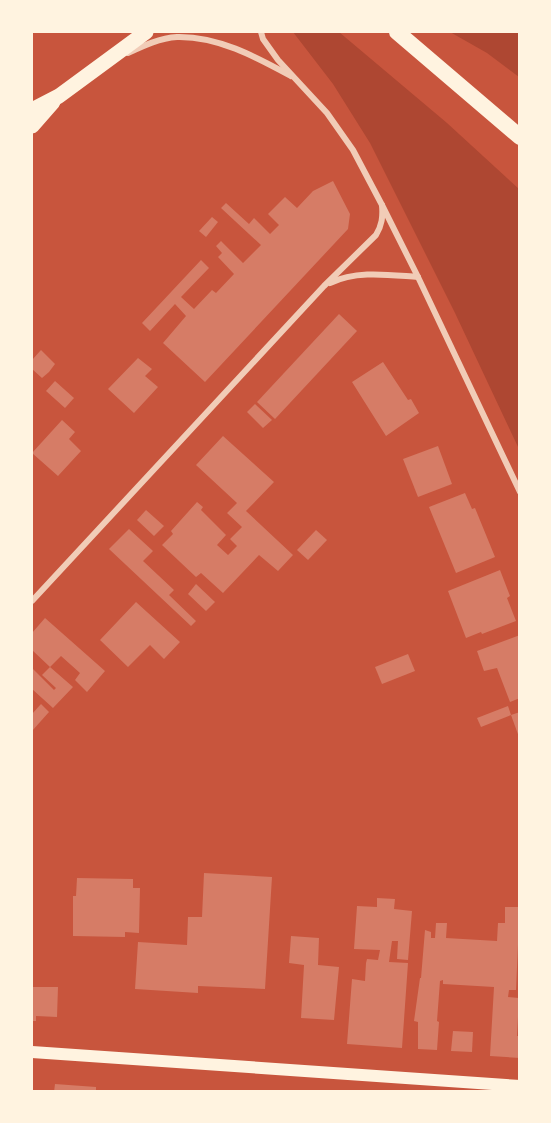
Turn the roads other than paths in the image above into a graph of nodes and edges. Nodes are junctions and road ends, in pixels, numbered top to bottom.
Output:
1 (146, 32) edge
2 (261, 32) edge
3 (397, 32) edge
4 (100, 65) junction
5 (296, 79) junction
6 (59, 96) junction
7 (32, 110) edge
8 (32, 126) edge
9 (519, 138) edge
10 (382, 205) junction
11 (418, 277) junction
12 (324, 286) junction
13 (519, 492) edge
14 (32, 601) edge
15 (32, 1052) edge
16 (519, 1086) edge
17 (504, 1089) edge

1 - 4 main road
2 - 5 street
3 - 9 highway
4 - 5 street
4 - 6 main road
5 - 10 street
6 - 7 main road
6 - 8 main road
10 - 11 street
10 - 12 street
11 - 12 street
11 - 13 street
12 - 14 street
15 - 17 main road
16 - 17 main road

